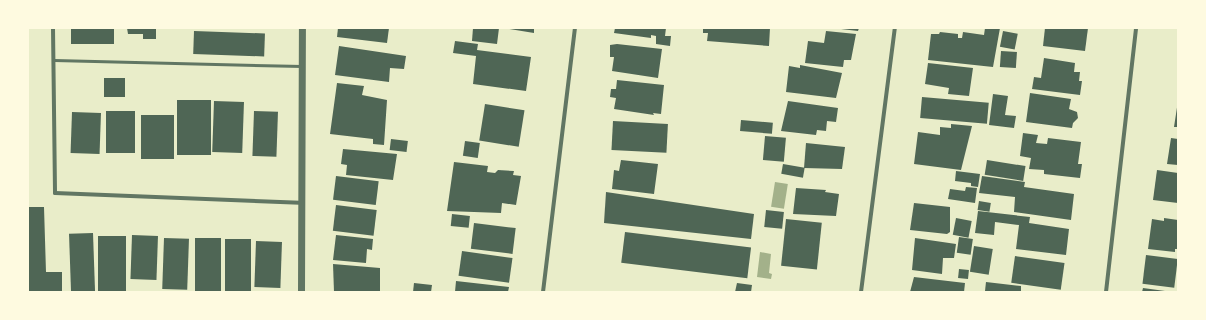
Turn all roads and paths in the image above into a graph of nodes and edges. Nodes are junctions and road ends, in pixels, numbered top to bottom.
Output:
1 (53, 28) edge
2 (302, 28) edge
3 (575, 28) edge
4 (895, 28) edge
5 (1136, 28) edge
6 (54, 60) junction
7 (302, 66) junction
8 (300, 203) junction
9 (302, 292) edge
10 (543, 292) edge
11 (861, 292) edge
12 (1106, 292) edge

1 - 6 street
2 - 7 street
3 - 10 street
4 - 11 street
5 - 12 street
6 - 7 lane
6 - 8 street
7 - 8 street
8 - 9 street

